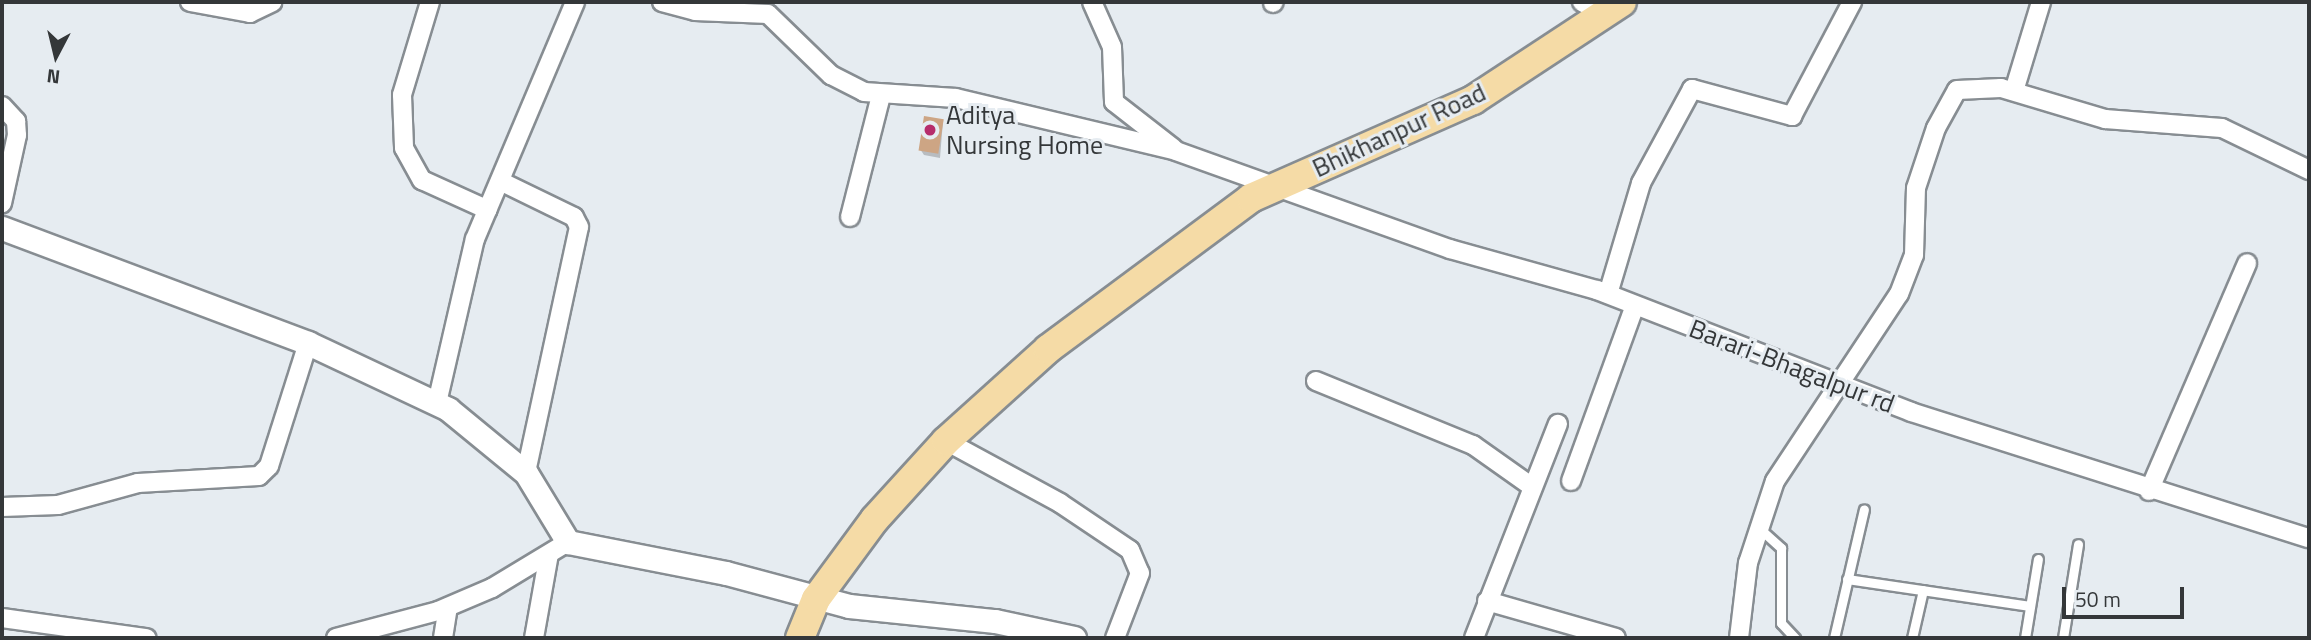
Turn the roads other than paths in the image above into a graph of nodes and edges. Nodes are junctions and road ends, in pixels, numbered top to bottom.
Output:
1 (190, 2) edge
2 (273, 2) edge
3 (430, 2) edge
4 (575, 2) edge
5 (662, 2) edge
6 (1092, 2) edge
7 (1852, 2) edge
8 (2041, 2) edge
9 (1603, 6) edge
10 (2014, 91) junction
11 (881, 95) junction
12 (2, 106) edge
13 (1176, 150) junction
14 (2309, 170) edge
15 (500, 181) junction
16 (1278, 185) junction
17 (2, 203) edge
18 (488, 210) junction
19 (850, 217) dead end
20 (2, 228) edge
21 (2246, 263) dead end
22 (1608, 294) junction
23 (1634, 305) junction
24 (308, 343) junction
25 (1316, 381) dead end
26 (1840, 384) junction
27 (443, 406) junction
28 (1558, 424) dead end
29 (946, 441) junction
30 (526, 473) junction
31 (1571, 481) dead end
32 (1531, 486) junction
33 (2149, 491) junction
34 (2, 507) edge
35 (1864, 509) dead end
36 (1759, 527) junction
37 (2309, 538) edge
38 (2078, 544) dead end
39 (558, 548) junction
40 (2038, 559) dead end
41 (1847, 579) junction
42 (1923, 590) junction
43 (816, 599) junction
44 (1487, 601) junction
45 (2030, 606) junction
46 (447, 607) junction
47 (2, 618) edge
48 (147, 638) edge
49 (336, 638) edge
50 (443, 638) edge
51 (534, 638) edge
52 (800, 638) edge
53 (1074, 638) edge
54 (1115, 638) edge
55 (1474, 638) edge
56 (1616, 638) edge
57 (1739, 638) edge
58 (1795, 638) edge
59 (1833, 638) edge
60 (1912, 638) edge
61 (2025, 638) edge
62 (2063, 638) edge

1 - 2 street
3 - 18 street
4 - 15 street
5 - 11 street
6 - 13 street
7 - 22 street
8 - 10 street
9 - 16 main road, Bhikhanpur Road
10 - 14 street
10 - 26 street
11 - 13 street
11 - 19 street
12 - 17 street
13 - 16 street, Barari-Bhagalpur rd
15 - 18 street
15 - 30 street
16 - 22 street, Barari-Bhagalpur rd
16 - 29 main road, Bhikhanpur Road
18 - 27 street
20 - 24 street
21 - 33 street
22 - 23 street, Barari-Bhagalpur rd
23 - 26 street, Barari-Bhagalpur rd
23 - 31 street
24 - 27 street
24 - 34 street
25 - 32 street
26 - 33 street, Barari-Bhagalpur rd
26 - 36 street
27 - 30 street
28 - 32 street
29 - 43 main road, Bhikhanpur Road
29 - 54 street
30 - 39 street
32 - 44 street
33 - 37 street, Barari-Bhagalpur rd
35 - 41 lane
36 - 57 street
36 - 58 lane
38 - 62 lane
39 - 43 street
39 - 46 street
39 - 51 street
40 - 45 lane
41 - 42 lane
41 - 59 lane
42 - 45 lane
42 - 60 lane
43 - 52 main road, Bhikhanpur Road
43 - 53 street
44 - 55 street
44 - 56 street
45 - 61 lane
46 - 49 street
46 - 50 street
47 - 48 street

